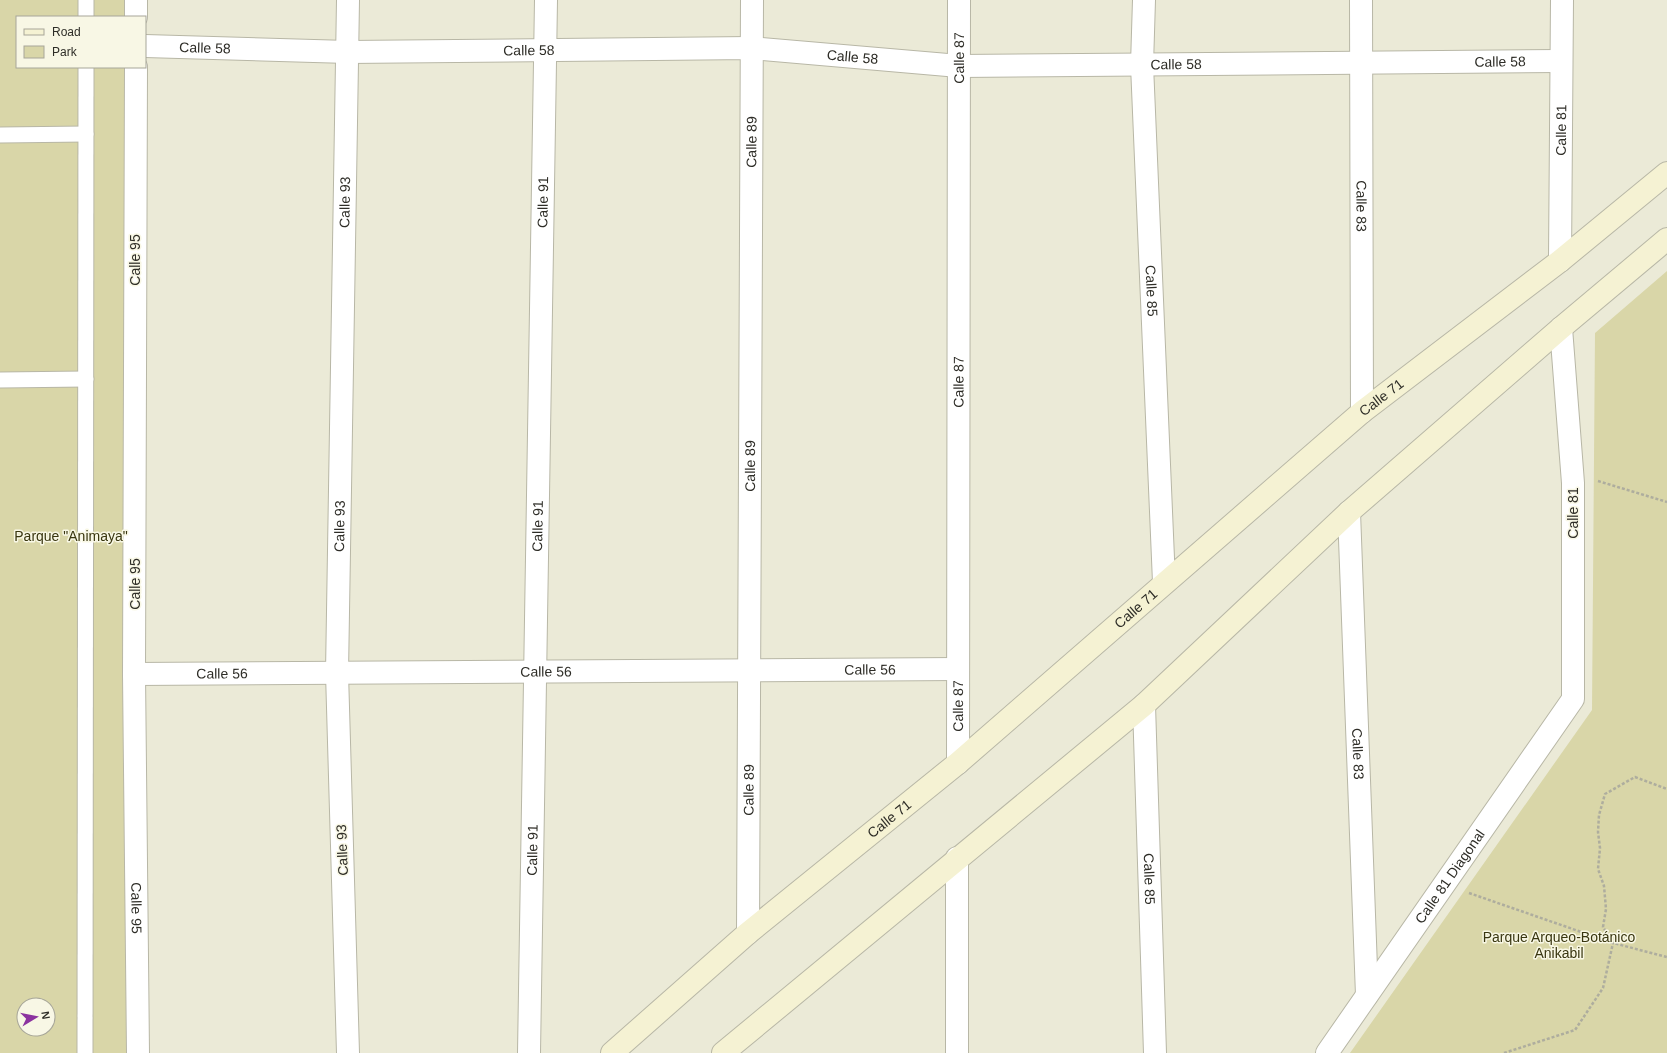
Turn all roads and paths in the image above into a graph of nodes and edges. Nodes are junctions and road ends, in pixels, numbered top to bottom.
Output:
1 (86, 0) edge
2 (136, 0) edge
3 (348, 0) edge
4 (546, 0) edge
5 (752, 0) edge
6 (959, 0) edge
7 (1144, 0) edge
8 (1360, 0) edge
9 (1562, 0) edge
10 (86, 16) edge
11 (136, 16) edge
12 (146, 46) edge
13 (751, 48) junction
14 (546, 50) junction
15 (348, 52) junction
16 (1560, 61) junction
17 (1360, 63) junction
18 (1142, 64) junction
19 (959, 66) junction
20 (86, 68) edge
21 (136, 68) edge
22 (86, 134) junction
23 (0, 136) edge
24 (1667, 173) edge
25 (1667, 239) edge
26 (1560, 261) junction
27 (1561, 328) junction
28 (86, 379) junction
29 (0, 380) edge
30 (1362, 412) junction
31 (1598, 481) dead end
32 (1667, 502) edge
33 (1349, 512) junction
34 (1164, 582) junction
35 (958, 669) junction
36 (749, 670) junction
37 (534, 672) junction
38 (337, 673) junction
39 (134, 674) junction
40 (1573, 699) joint
41 (1144, 705) junction
42 (958, 763) junction
43 (1667, 789) edge
44 (957, 858) junction
45 (1468, 893) dead end
46 (748, 933) junction
47 (1613, 943) junction
48 (1667, 957) edge
49 (1367, 995) junction
50 (733, 1049) edge
51 (85, 1053) edge
52 (138, 1053) edge
53 (348, 1053) edge
54 (529, 1053) edge
55 (612, 1053) edge
56 (957, 1053) edge
57 (1155, 1053) edge
58 (1326, 1053) edge
59 (1504, 1053) edge

1 - 10 lane
2 - 11 street
3 - 15 street, Calle 93
4 - 14 street, Calle 91
5 - 13 street, Calle 89
6 - 19 street, Calle 87
7 - 18 street, Calle 85
8 - 17 street, Calle 83
9 - 16 street, Calle 81
12 - 15 street, Calle 58
13 - 14 street, Calle 58
13 - 19 street, Calle 58
13 - 36 street, Calle 89
14 - 15 street, Calle 58
14 - 37 street, Calle 91
15 - 38 street, Calle 93
16 - 17 street, Calle 58
16 - 26 street, Calle 81
17 - 18 street, Calle 58
17 - 30 street, Calle 83
18 - 19 street, Calle 58
18 - 34 street, Calle 85
19 - 35 street, Calle 87
20 - 22 lane
21 - 39 street, Calle 95
22 - 23 lane
22 - 28 lane
24 - 26 main road, Calle 71
25 - 27 main road
26 - 30 main road, Calle 71
27 - 33 main road
27 - 40 street, Calle 81
28 - 29 lane
28 - 51 lane
30 - 34 main road, Calle 71
31 - 32 path
33 - 41 main road
33 - 49 street, Calle 83
34 - 42 main road, Calle 71
35 - 36 street, Calle 56
35 - 42 street, Calle 87
36 - 37 street, Calle 56
36 - 46 street, Calle 89
37 - 38 street, Calle 56
37 - 54 street, Calle 91
38 - 39 street, Calle 56
38 - 53 street, Calle 93
39 - 52 street, Calle 95
40 - 49 street, Calle 81 Diagonal
41 - 44 main road
41 - 57 street, Calle 85
42 - 46 main road, Calle 71
43 - 47 path
44 - 50 main road
44 - 56 street
45 - 47 path
46 - 55 main road, Calle 71
47 - 48 path
47 - 59 path
49 - 58 street, Calle 81 Diagonal

